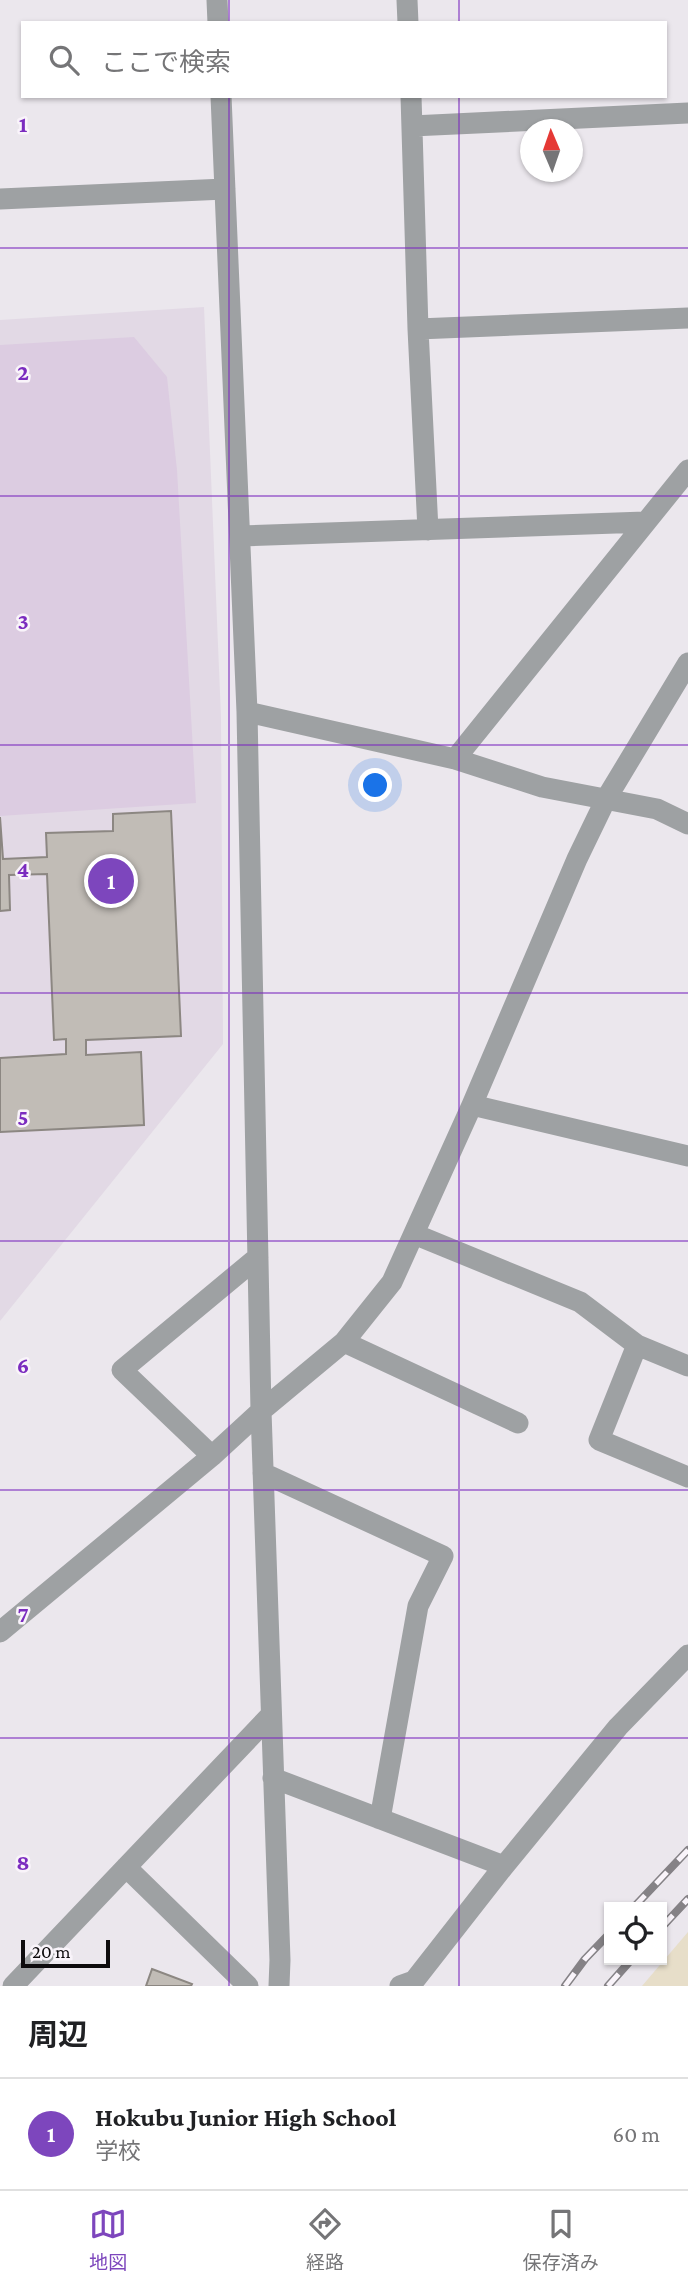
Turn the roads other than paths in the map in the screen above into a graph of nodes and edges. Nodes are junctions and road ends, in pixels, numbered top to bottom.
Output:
1 (217, 0) edge
2 (407, 0) edge
3 (218, 21) edge
4 (408, 21) edge
5 (221, 98) edge
6 (411, 98) edge
7 (688, 113) edge
8 (412, 126) junction
9 (225, 189) junction
10 (0, 199) edge
11 (688, 318) edge
12 (418, 329) junction
13 (688, 470) edge
14 (645, 523) junction
15 (428, 530) junction
16 (241, 536) junction
17 (688, 663) edge
18 (247, 712) junction
19 (455, 759) junction
20 (606, 799) junction
21 (688, 824) edge
22 (472, 1105) junction
23 (688, 1156) edge
24 (414, 1234) junction
25 (258, 1257) junction
26 (344, 1342) junction
27 (637, 1345) junction
28 (688, 1366) edge
29 (261, 1411) junction
30 (518, 1423) dead end
31 (212, 1456) junction
32 (263, 1473) junction
33 (688, 1477) edge
34 (0, 1632) edge
35 (688, 1656) edge
36 (270, 1716) junction
37 (273, 1778) junction
38 (380, 1819) junction
39 (504, 1866) junction
40 (126, 1867) junction
41 (13, 1986) edge
42 (248, 1986) edge
43 (279, 1986) edge
44 (400, 1986) edge

1 - 3 street
2 - 4 street
5 - 9 street
6 - 8 street
7 - 8 street
8 - 12 street
9 - 10 street
9 - 16 street
11 - 12 street
12 - 15 street
13 - 14 street
14 - 15 street
14 - 19 street
15 - 16 street
16 - 18 street
17 - 20 street
18 - 19 street
18 - 25 street
19 - 20 street
20 - 21 street
20 - 22 street
22 - 23 street
22 - 24 street
24 - 26 street
24 - 27 street
25 - 29 street
25 - 31 street
26 - 29 street
26 - 30 street
27 - 28 street
27 - 33 street
29 - 31 street
29 - 32 street
31 - 34 street
32 - 36 street
32 - 38 street
35 - 39 street
36 - 37 street
36 - 40 street
37 - 38 street
37 - 43 street
38 - 39 street
39 - 44 street
40 - 41 street
40 - 42 street

